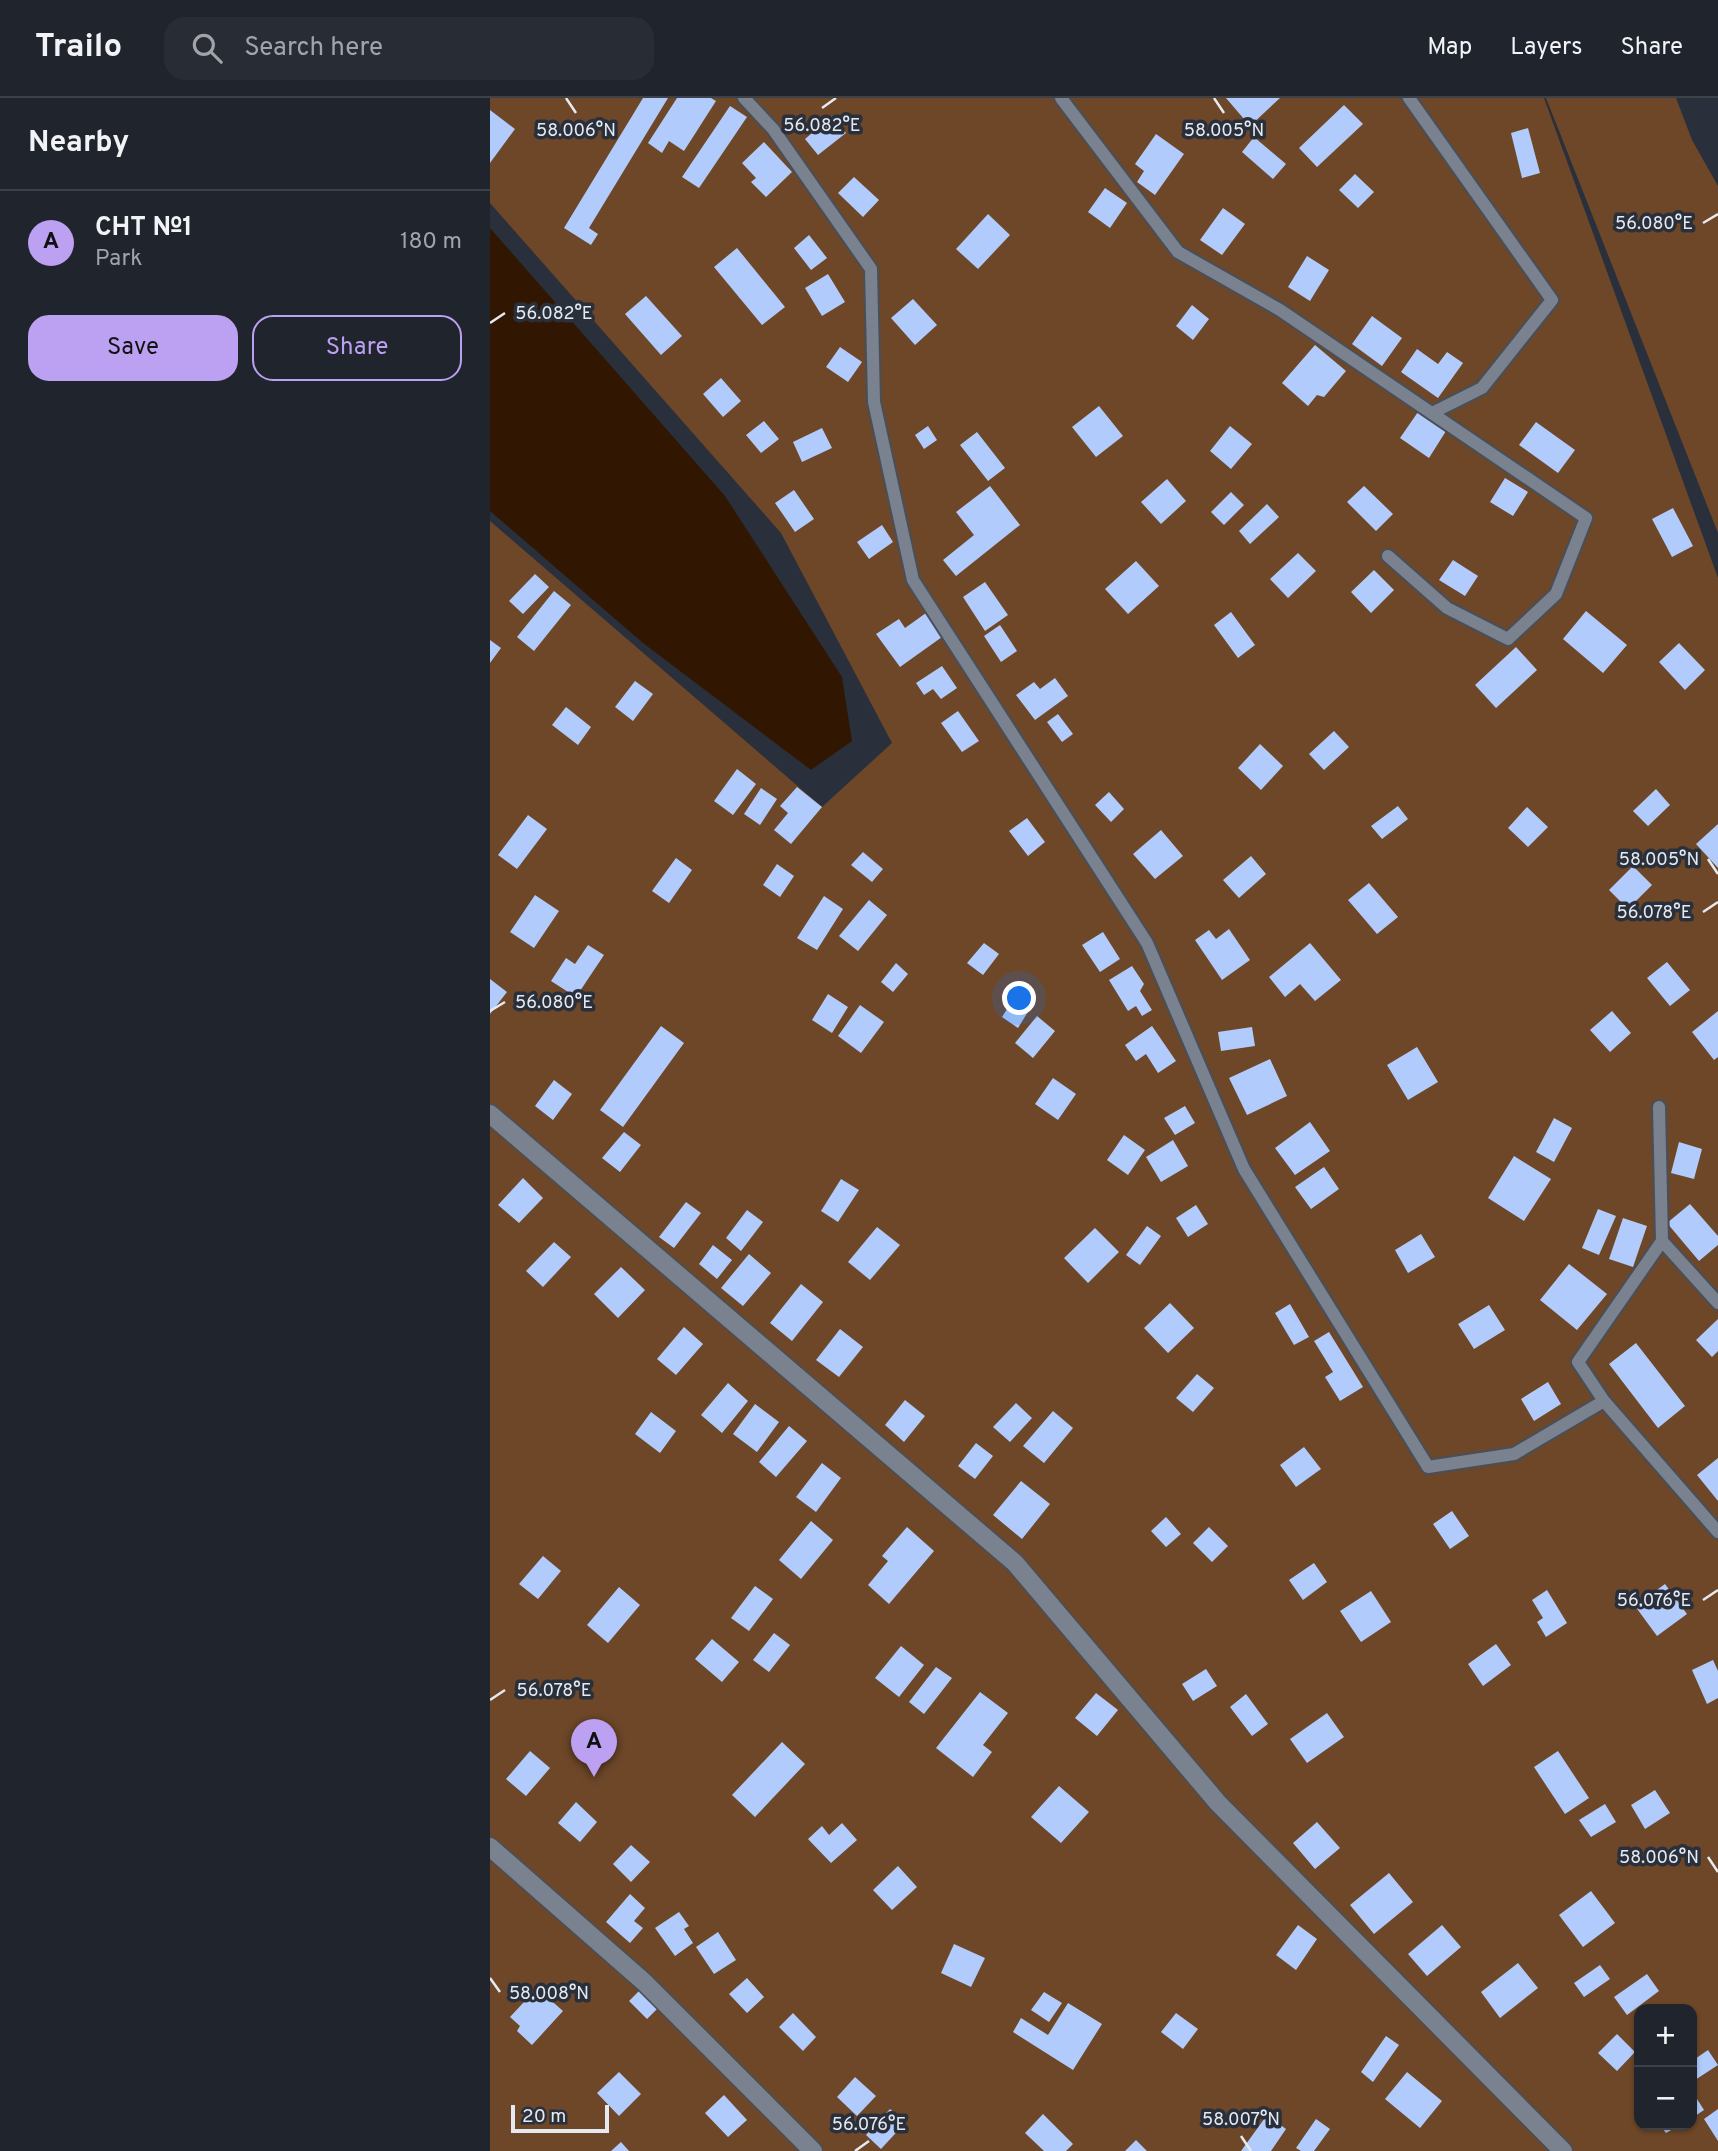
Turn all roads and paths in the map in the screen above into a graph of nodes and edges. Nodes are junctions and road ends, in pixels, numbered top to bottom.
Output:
1 (744, 98) edge
2 (1061, 98) edge
3 (1409, 98) edge
4 (1434, 412) junction
5 (1388, 556) dead end
6 (1659, 1107) dead end
7 (490, 1114) edge
8 (1662, 1241) junction
9 (1718, 1303) edge
10 (1604, 1401) junction
11 (1718, 1532) edge
12 (490, 1847) edge
13 (813, 2151) edge
14 (1563, 2151) edge

1 - 10 lane
2 - 4 lane
3 - 4 lane
4 - 5 lane
6 - 8 lane
7 - 14 street
8 - 9 lane
8 - 10 lane
10 - 11 lane
12 - 13 street

